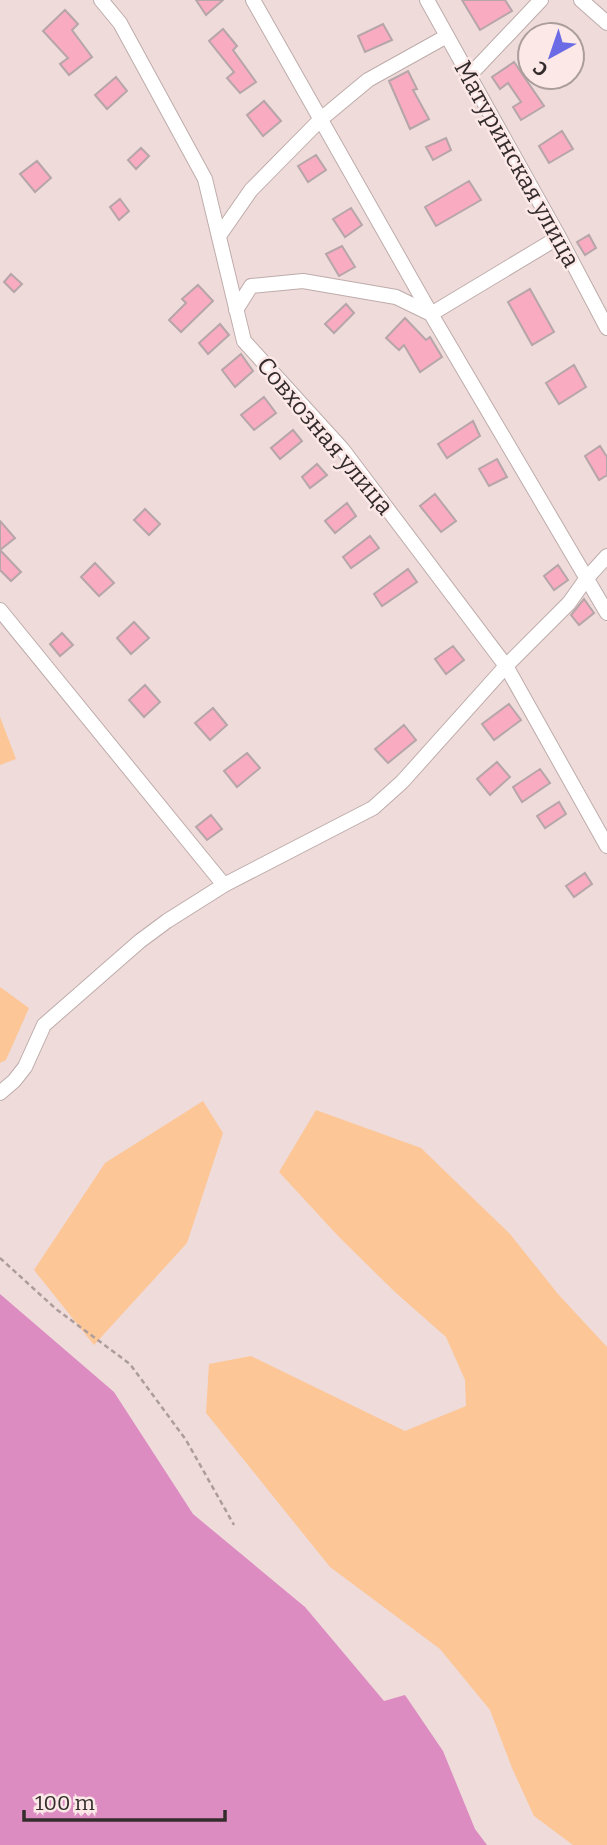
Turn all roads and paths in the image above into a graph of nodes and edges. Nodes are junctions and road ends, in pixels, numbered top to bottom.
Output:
1 (101, 0) edge
2 (253, 0) edge
3 (427, 0) edge
4 (541, 0) edge
5 (581, 0) edge
6 (607, 23) edge
7 (447, 36) junction
8 (468, 77) junction
9 (321, 119) junction
10 (219, 236) junction
11 (559, 237) junction
12 (236, 310) junction
13 (431, 314) junction
14 (607, 328) edge
15 (607, 556) edge
16 (586, 579) junction
17 (0, 610) edge
18 (607, 613) edge
19 (506, 666) junction
20 (607, 846) edge
21 (224, 885) junction
22 (0, 1093) edge
23 (0, 1258) edge
24 (234, 1525) dead end

1 - 10 street, Совхозная улица
2 - 9 street
3 - 7 street, Матуринская улица
4 - 8 street
5 - 6 street
7 - 8 street, Матуринская улица
7 - 9 street
8 - 11 street, Матуринская улица
9 - 10 street
9 - 13 street
10 - 12 street, Совхозная улица
11 - 13 street
11 - 14 street, Матуринская улица
12 - 13 street
12 - 19 street, Совхозная улица
13 - 16 street
15 - 16 street
16 - 18 street
16 - 19 street
17 - 21 street
19 - 20 street, Совхозная улица
19 - 21 street
21 - 22 street
23 - 24 path

